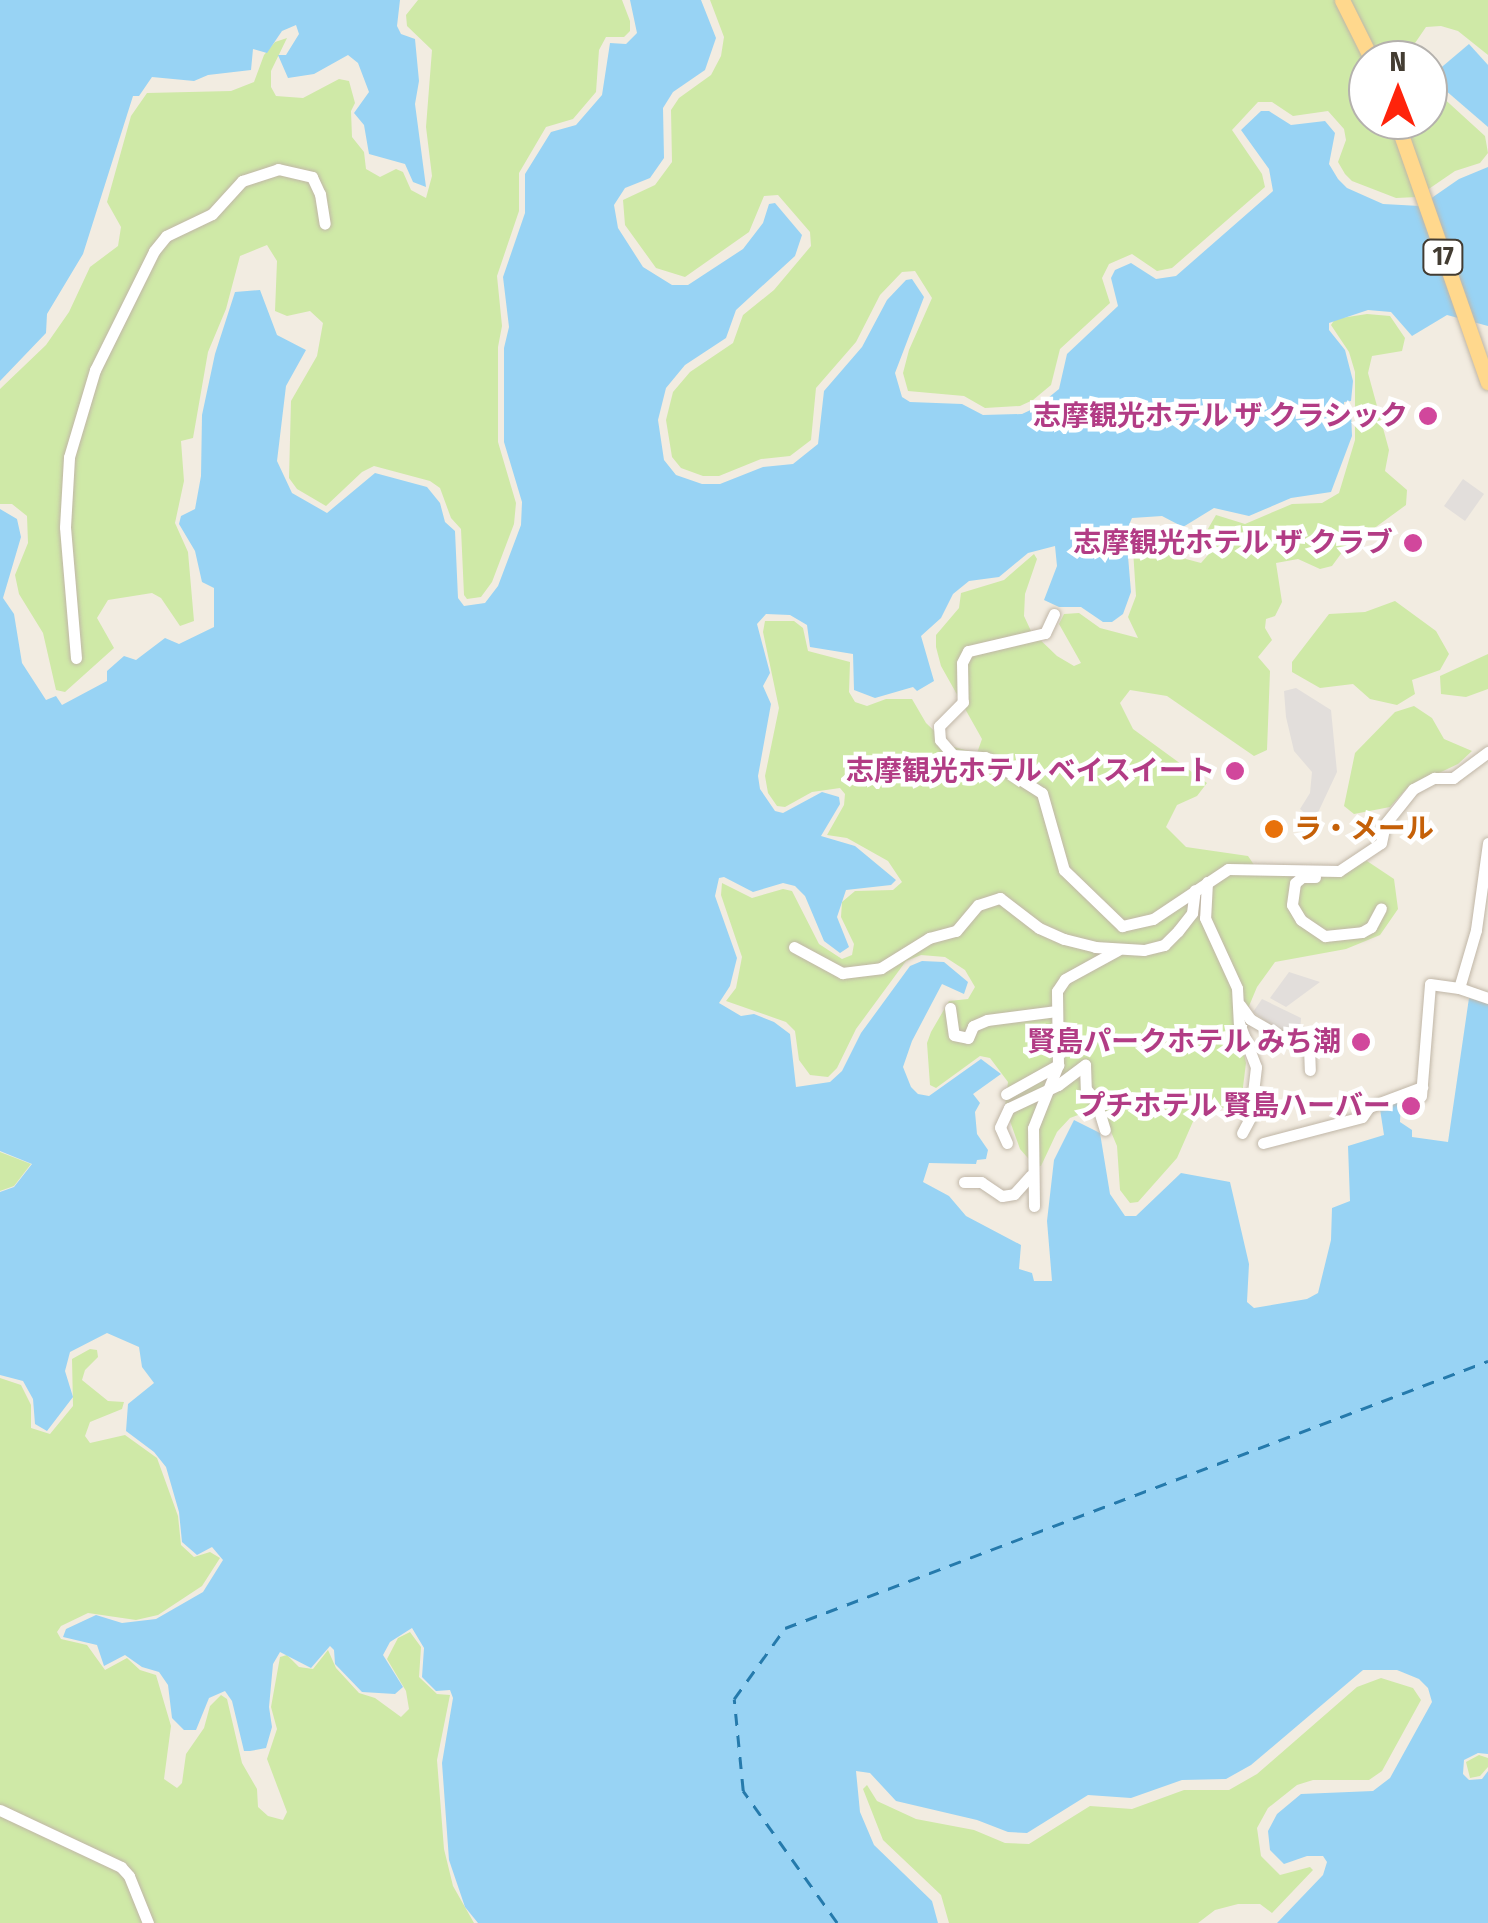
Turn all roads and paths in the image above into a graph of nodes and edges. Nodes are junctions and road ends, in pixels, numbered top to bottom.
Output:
1 (1342, 0) edge
2 (1362, 40) edge
3 (1403, 140) edge
4 (325, 224) dead end
5 (1488, 382) edge
6 (1054, 614) dead end
7 (76, 658) dead end
8 (1488, 752) edge
9 (1488, 842) edge
10 (1315, 870) junction
11 (1207, 882) junction
12 (1195, 890) junction
13 (1381, 908) dead end
14 (794, 947) dead end
15 (1118, 950) junction
16 (1459, 988) junction
17 (1488, 998) edge
18 (1240, 1005) junction
19 (950, 1008) dead end
20 (1056, 1011) junction
21 (1058, 1065) junction
22 (1310, 1070) dead end
23 (1049, 1088) junction
24 (1006, 1094) dead end
25 (1105, 1130) dead end
26 (1242, 1132) dead end
27 (1007, 1143) dead end
28 (1263, 1143) dead end
29 (1034, 1170) junction
30 (964, 1182) dead end
31 (1034, 1206) dead end
32 (0, 1810) edge
33 (148, 1923) edge

1 - 2 main road
3 - 5 main road, 17
4 - 7 street
6 - 12 street
8 - 10 street
9 - 16 street
10 - 11 street
10 - 13 street
11 - 12 street
11 - 18 street
12 - 15 street
14 - 15 street
15 - 20 street
16 - 17 street
16 - 28 street
18 - 22 street
18 - 26 street
19 - 20 street
20 - 21 street
21 - 23 street
21 - 24 street
23 - 25 street
23 - 27 street
23 - 29 street
29 - 30 street
29 - 31 street
32 - 33 street

